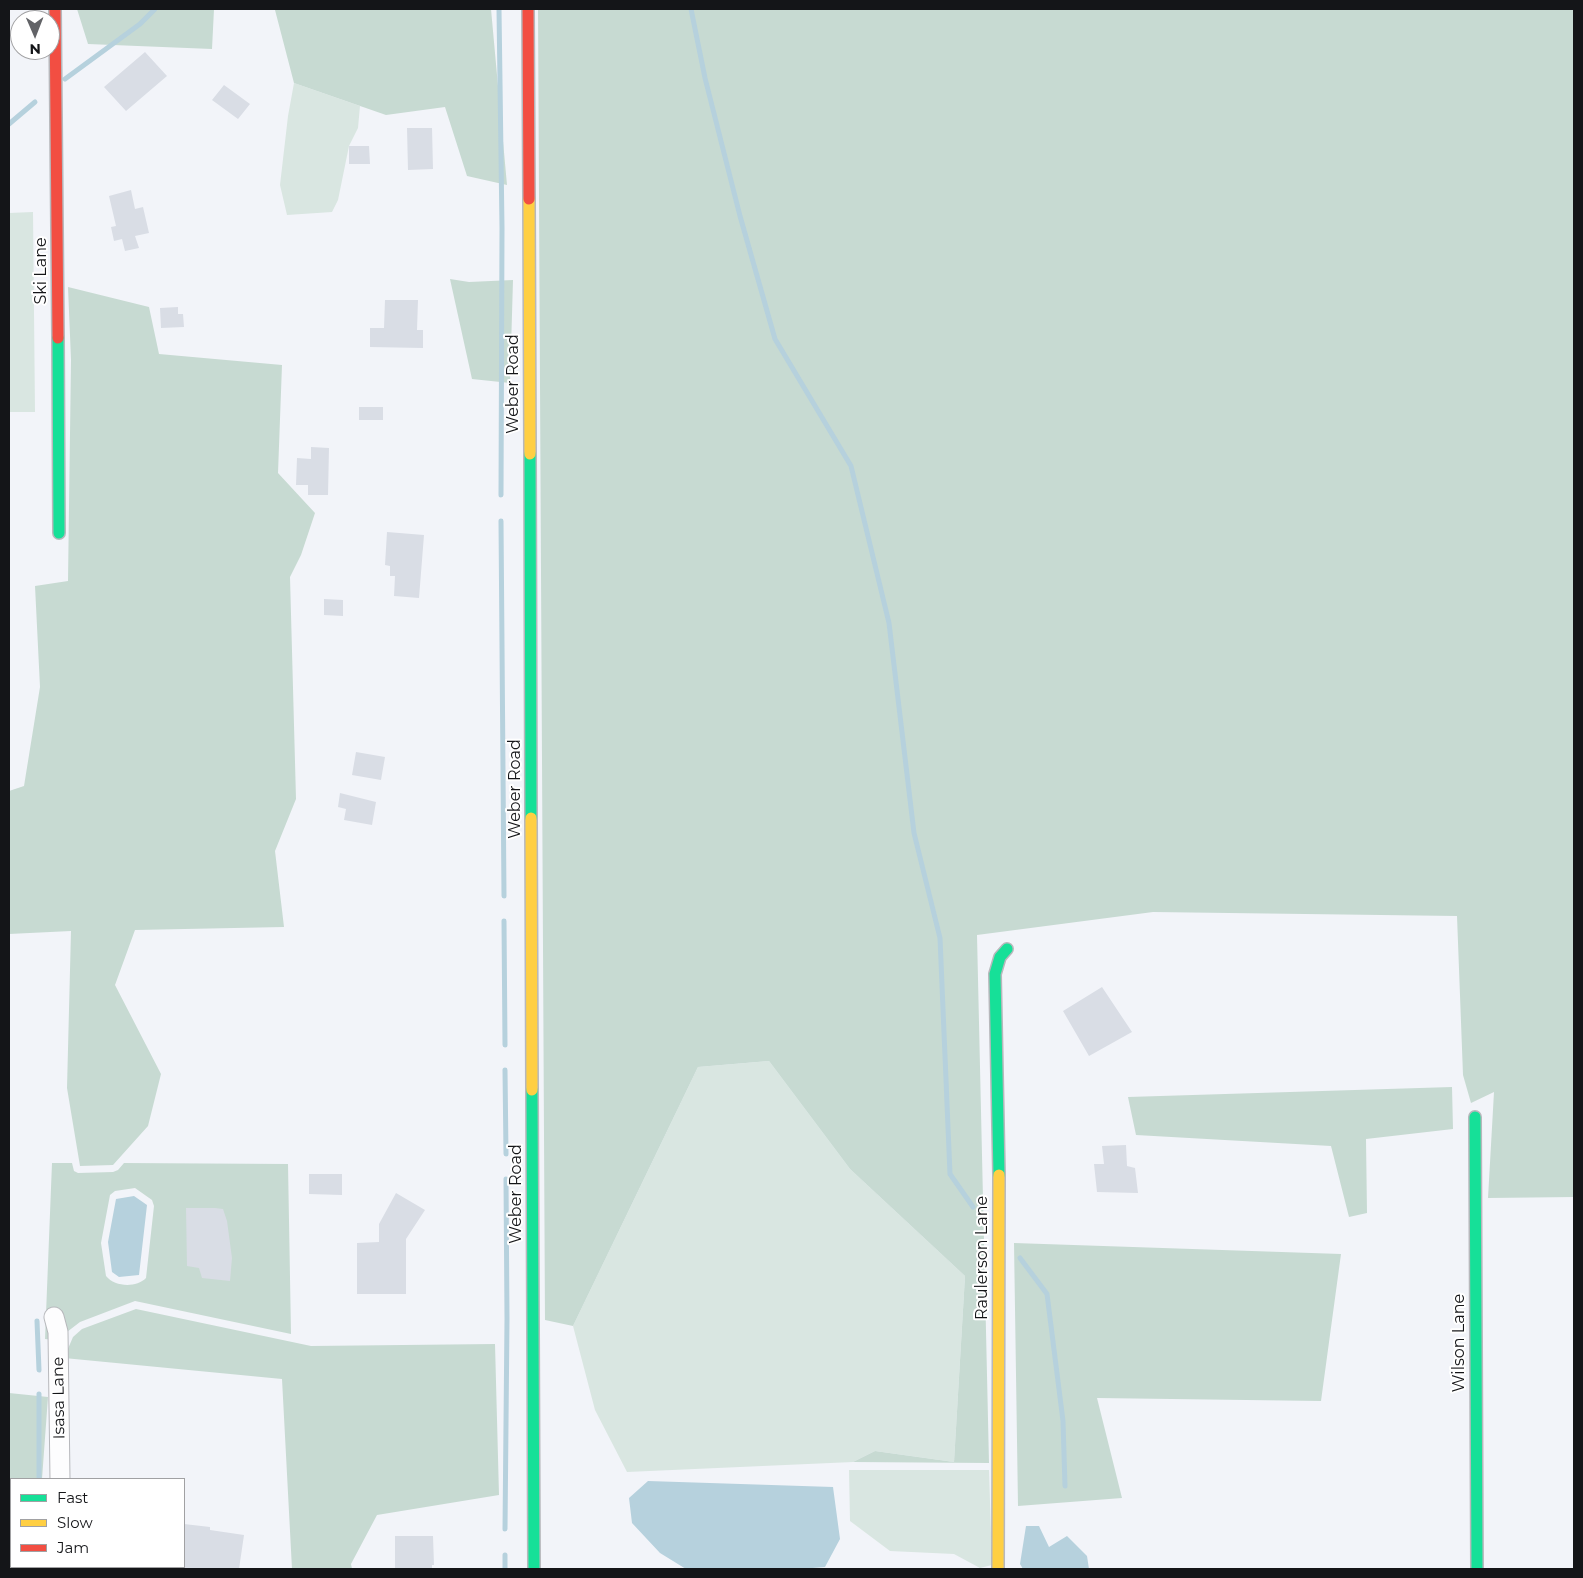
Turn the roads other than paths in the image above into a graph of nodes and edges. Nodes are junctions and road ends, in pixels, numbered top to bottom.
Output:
1 (55, 9) edge
2 (528, 9) edge
3 (59, 533) dead end
4 (1007, 950) dead end
5 (1475, 1118) dead end
6 (54, 1317) dead end
7 (60, 1478) edge
8 (534, 1569) edge
9 (998, 1569) edge
10 (1477, 1569) edge

1 - 3 street, Ski Lane
2 - 8 street, Weber Road
4 - 9 street, Raulerson Lane
5 - 10 street, Wilson Lane
6 - 7 street, Isasa Lane

